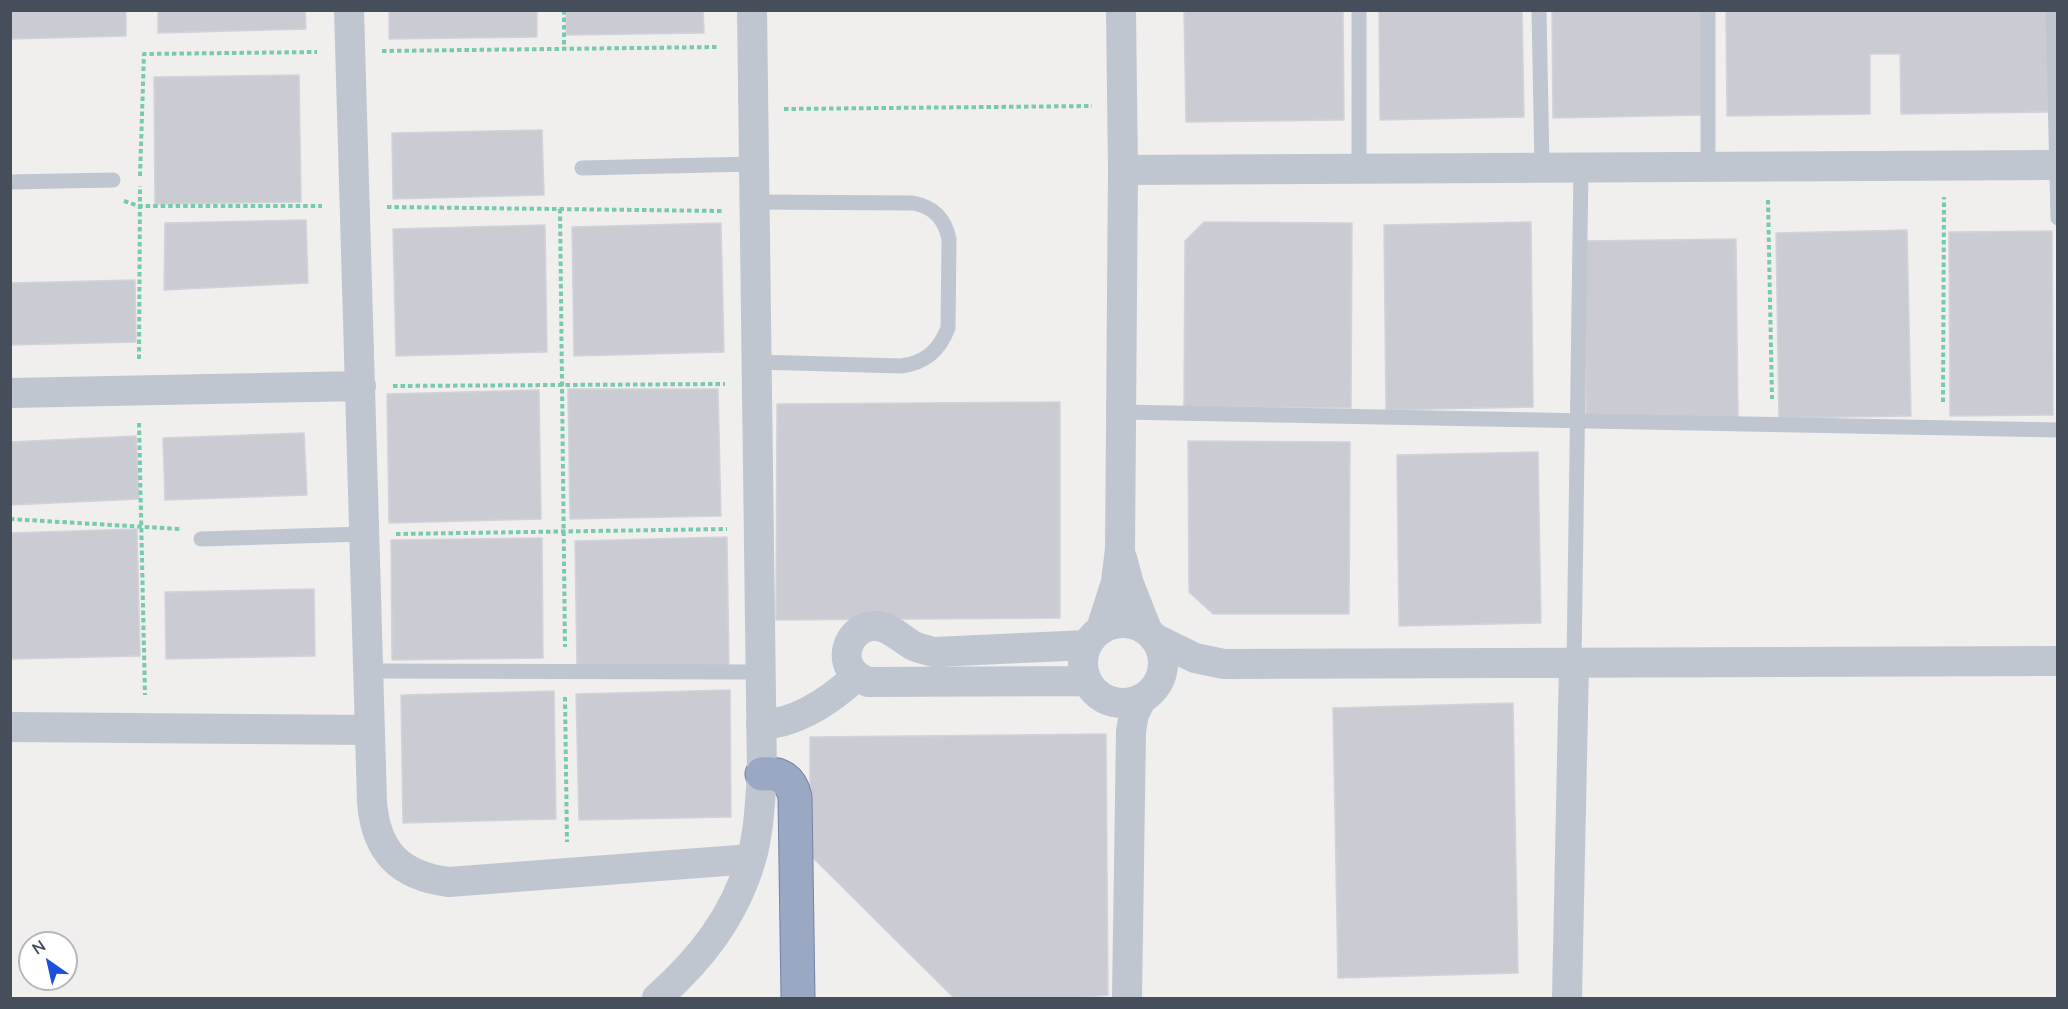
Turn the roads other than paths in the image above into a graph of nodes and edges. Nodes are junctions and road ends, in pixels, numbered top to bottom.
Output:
1 (349, 10) edge
2 (752, 10) edge
3 (1121, 10) edge
4 (1359, 10) edge
5 (1539, 10) edge
6 (1708, 10) edge
7 (2053, 10) edge
8 (753, 164) junction
9 (2057, 165) edge
10 (1708, 166) junction
11 (1542, 167) junction
12 (1581, 167) junction
13 (582, 168) dead end
14 (1359, 168) junction
15 (1124, 170) junction
16 (113, 180) road end
17 (10, 182) edge
18 (754, 207) junction
19 (2058, 218) edge
20 (756, 373) junction
21 (361, 386) junction
22 (10, 393) edge
23 (1121, 412) junction
24 (1577, 421) junction
25 (2058, 430) edge
26 (364, 534) junction
27 (201, 539) road end
28 (1120, 549) junction
29 (1151, 635) junction
30 (1094, 637) junction
31 (2058, 661) edge
32 (1574, 663) junction
33 (1224, 664) junction
34 (368, 671) junction
35 (760, 672) junction
36 (857, 676) junction
37 (1086, 681) junction
38 (1146, 695) junction
39 (761, 725) junction
40 (10, 727) edge
41 (370, 730) junction
42 (762, 774) junction
43 (751, 860) junction
44 (657, 999) edge
45 (798, 999) edge
46 (1127, 999) edge
47 (1567, 999) edge

1 - 21 street
2 - 8 street
3 - 15 street
4 - 14 lane
5 - 11 lane
6 - 10 lane
7 - 9 lane
8 - 13 lane
8 - 18 street
9 - 10 street
9 - 19 lane
10 - 12 street
11 - 12 street
11 - 14 street
12 - 24 lane
14 - 15 street
15 - 23 street
16 - 17 lane
18 - 20 street
18 - 20 lane
20 - 35 street
21 - 22 street
21 - 26 street
23 - 24 lane
23 - 28 street
24 - 25 lane
24 - 32 lane
26 - 27 lane
26 - 34 street
28 - 29 street
28 - 30 street
29 - 30 street
29 - 33 street
29 - 38 street
30 - 36 street
30 - 37 street
31 - 32 street
32 - 33 street
32 - 47 street
33 - 38 street
34 - 35 lane
34 - 41 street
35 - 39 street
36 - 37 street
36 - 39 street
37 - 38 street
38 - 46 street
39 - 42 street
40 - 41 street
41 - 43 street
42 - 43 street
42 - 45 highway
43 - 44 street

